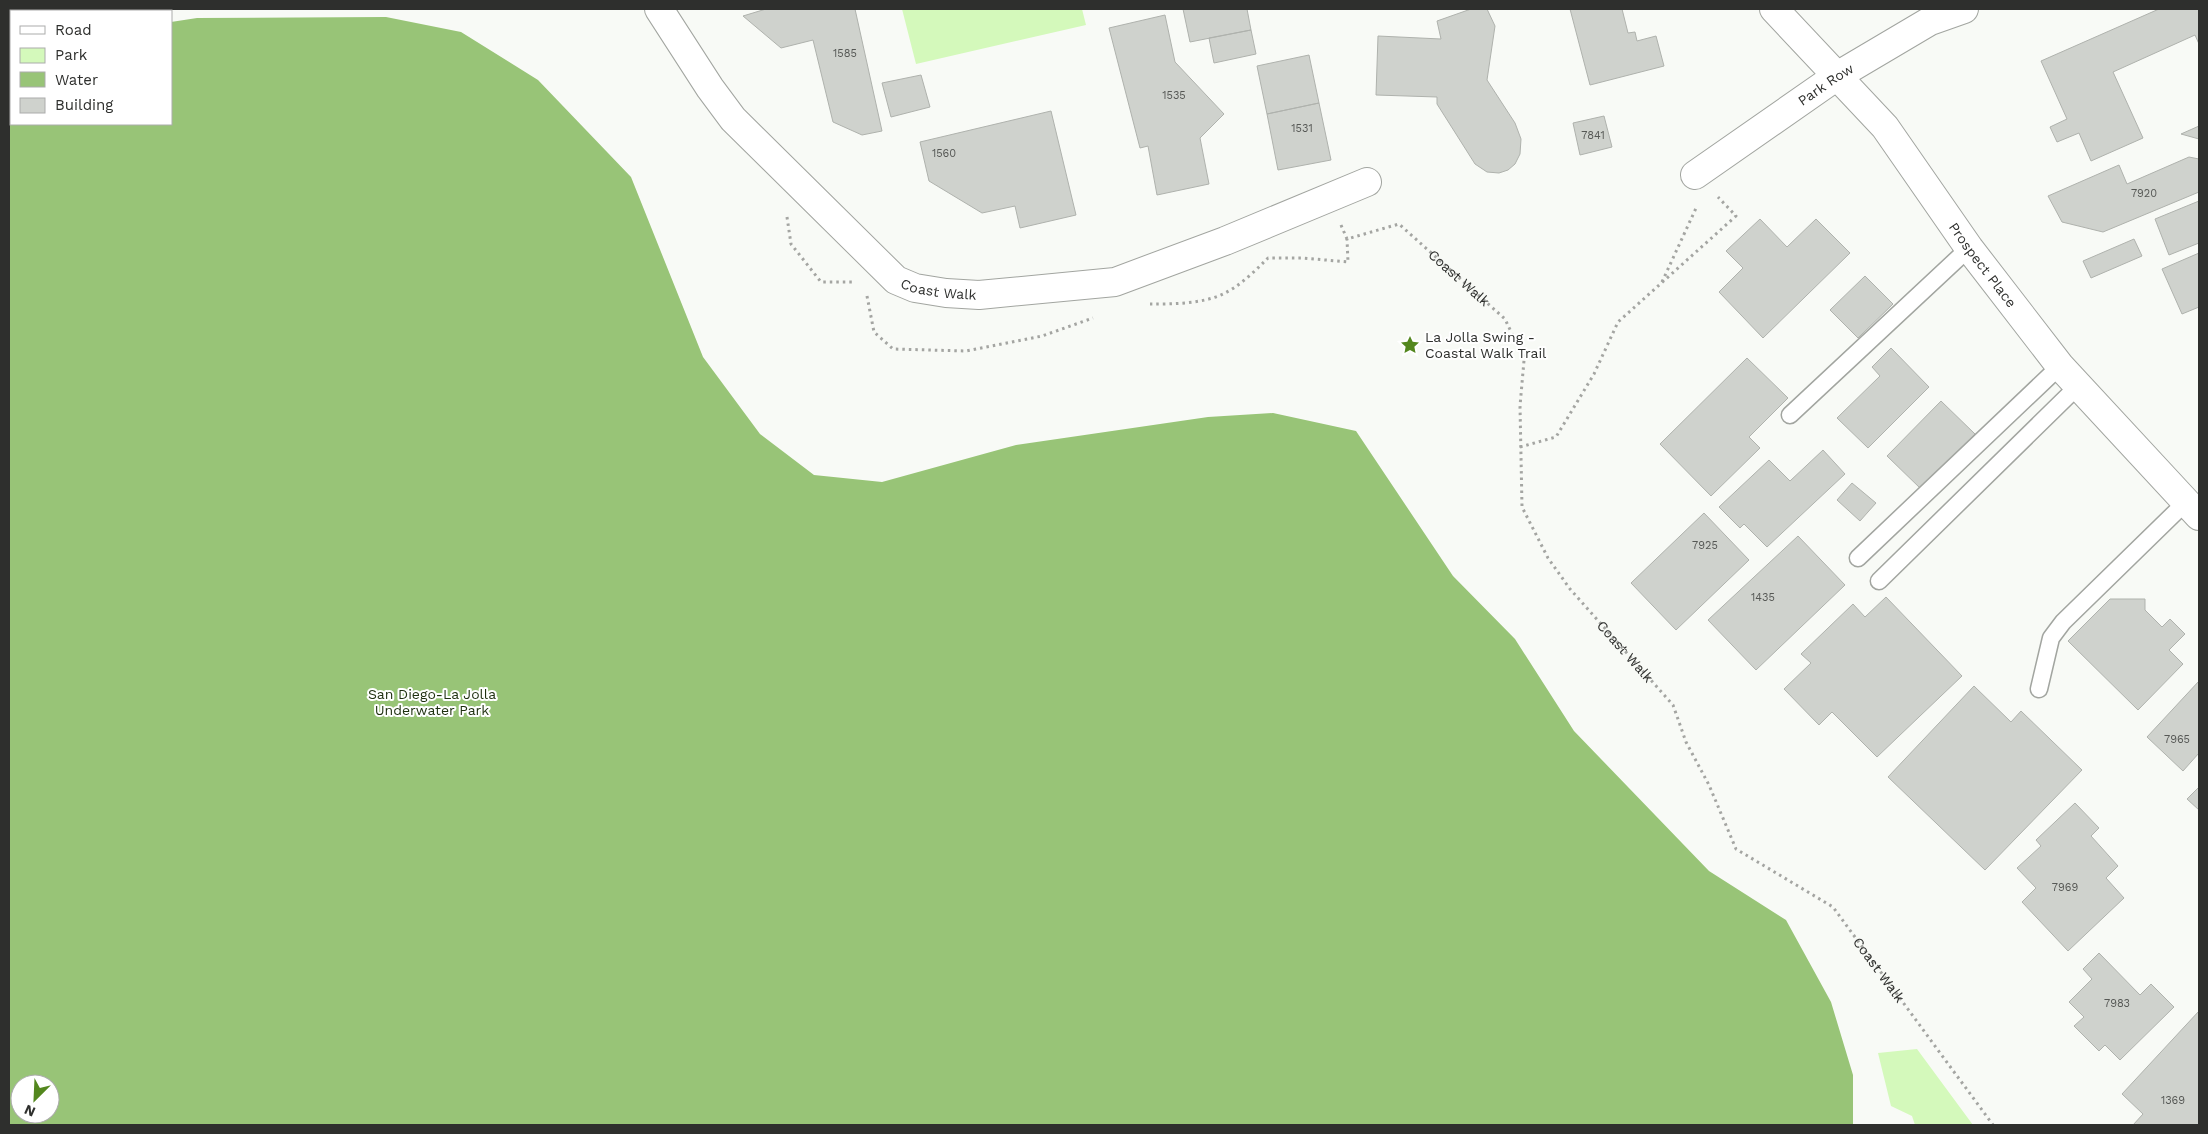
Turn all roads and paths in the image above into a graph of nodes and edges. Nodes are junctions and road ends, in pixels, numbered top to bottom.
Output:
1 (659, 9) edge
2 (1774, 9) edge
3 (1964, 9) edge
4 (1837, 76) junction
5 (1701, 180) junction
6 (1367, 182) dead end
7 (1328, 198) junction
8 (1347, 239) junction
9 (1968, 248) junction
10 (1115, 282) junction
11 (1661, 284) junction
12 (2060, 366) junction
13 (2080, 385) junction
14 (1790, 415) dead end
15 (1520, 447) junction
16 (2193, 509) edge
17 (1858, 558) dead end
18 (1879, 581) dead end
19 (2039, 689) dead end
20 (1992, 1125) edge

1 - 10 street, Coast Walk
2 - 4 street, Prospect Place
3 - 4 street, Park Row
4 - 5 street, Park Row
4 - 9 street, Prospect Place
5 - 11 path
5 - 11 path
6 - 7 street, Coast Walk
7 - 8 path
7 - 10 street, Coast Walk
8 - 10 path
8 - 15 path, Coast Walk
9 - 12 street, Prospect Place
9 - 14 lane
11 - 15 path
12 - 13 street, Prospect Place
12 - 17 lane
13 - 16 street, Prospect Place
13 - 18 lane
15 - 20 path, Coast Walk
16 - 19 lane

